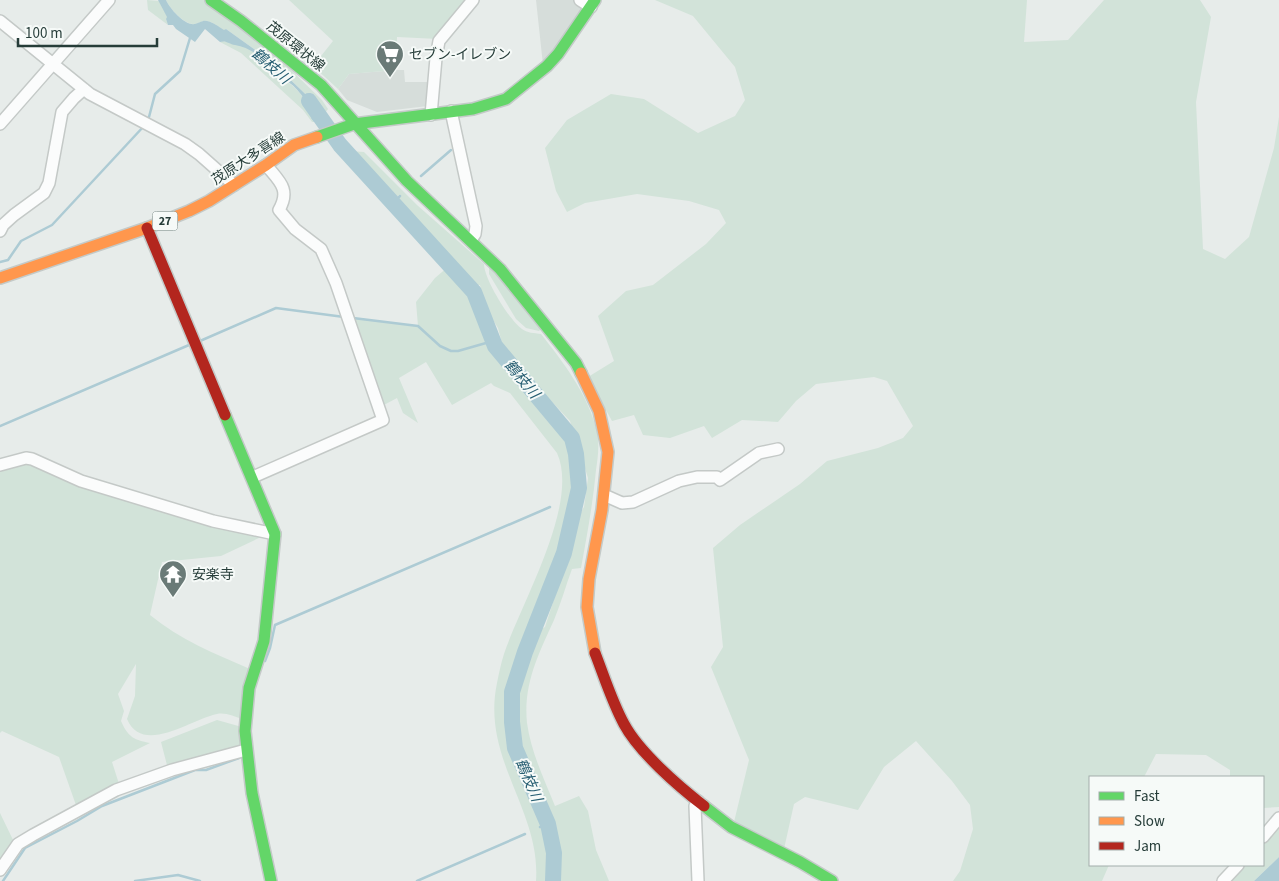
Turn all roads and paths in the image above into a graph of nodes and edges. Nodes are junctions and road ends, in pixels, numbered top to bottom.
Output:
1 (109, 0) edge
2 (211, 0) edge
3 (473, 0) edge
4 (580, 0) edge
5 (593, 4) edge
6 (0, 22) edge
7 (53, 64) junction
8 (84, 89) junction
9 (451, 111) junction
10 (431, 115) junction
11 (0, 124) edge
12 (349, 126) junction
13 (266, 165) junction
14 (234, 185) junction
15 (147, 228) junction
16 (0, 231) edge
17 (471, 240) junction
18 (0, 278) edge
19 (778, 449) dead end
20 (0, 465) edge
21 (252, 477) junction
22 (604, 495) junction
23 (275, 534) junction
24 (246, 750) junction
25 (698, 801) junction
26 (1279, 818) edge
27 (1264, 836) edge
28 (1237, 866) edge
29 (0, 870) edge
30 (271, 881) edge
31 (698, 881) edge
32 (832, 881) edge
33 (1223, 881) edge

1 - 7 street
2 - 12 main road, 茂原環状線
3 - 10 street
4 - 5 street
5 - 9 main road, 茂原大多喜線 / 27
6 - 7 street
7 - 8 street
7 - 11 street
8 - 14 street
8 - 16 street
9 - 10 main road, 茂原大多喜線 / 27
9 - 17 street
10 - 12 main road, 茂原大多喜線 / 27
12 - 13 main road, 茂原大多喜線 / 27
12 - 17 main road, 茂原環状線
13 - 14 main road, 茂原大多喜線 / 27
13 - 21 street
14 - 15 main road, 茂原大多喜線 / 27
15 - 18 main road, 茂原大多喜線 / 27
15 - 21 main road
17 - 22 main road, 茂原環状線
19 - 22 street
20 - 23 street
21 - 23 main road
22 - 25 main road, 茂原環状線
23 - 24 main road
24 - 29 street
24 - 30 main road
25 - 31 street
25 - 32 main road, 茂原環状線
26 - 27 street
28 - 33 street

